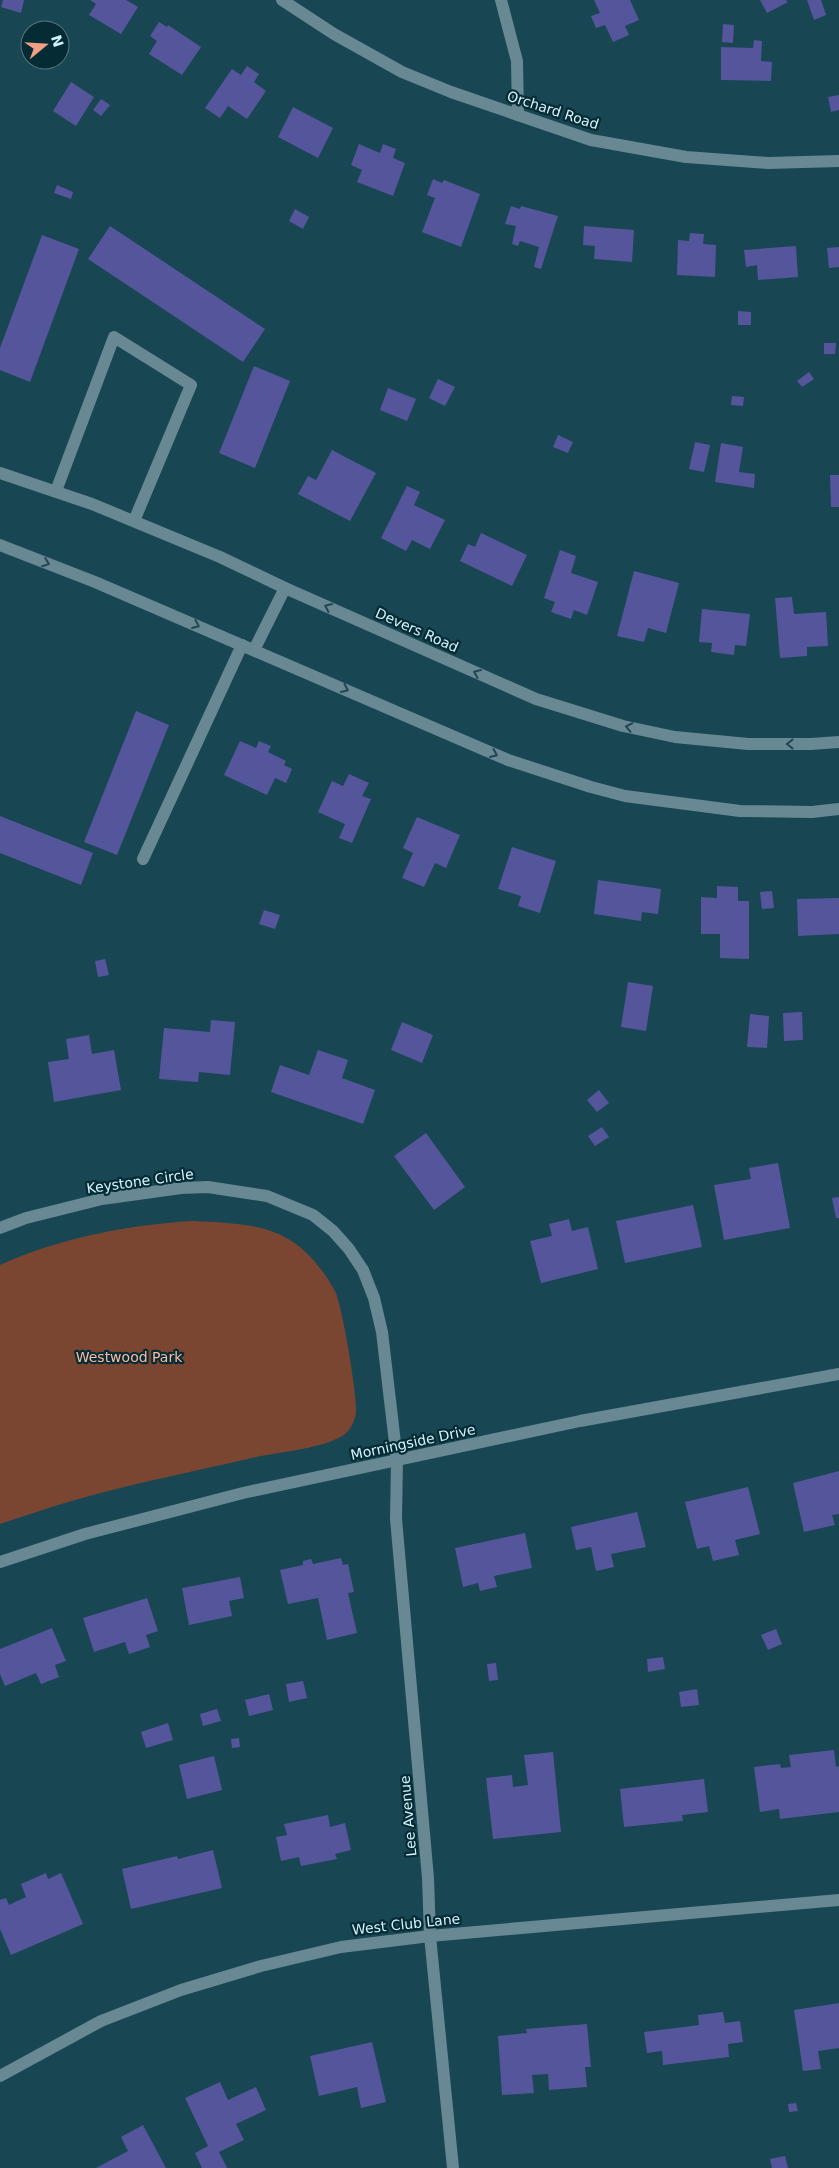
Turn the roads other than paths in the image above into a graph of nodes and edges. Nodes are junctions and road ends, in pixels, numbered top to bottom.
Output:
1 (282, 0) edge
2 (501, 0) edge
3 (518, 115) junction
4 (839, 161) edge
5 (0, 472) edge
6 (56, 491) junction
7 (134, 521) junction
8 (0, 546) edge
9 (285, 588) junction
10 (248, 647) junction
11 (839, 742) edge
12 (839, 809) edge
13 (143, 859) dead end
14 (0, 1228) edge
15 (839, 1374) edge
16 (397, 1460) junction
17 (0, 1562) edge
18 (839, 1900) edge
19 (430, 1936) junction
20 (0, 2076) edge
21 (453, 2168) edge

1 - 3 street, Orchard Road
2 - 3 street
3 - 4 street, Orchard Road
5 - 6 street, Devers Road
6 - 7 street, Devers Road
6 - 7 street
7 - 9 street, Devers Road
8 -> 10 street
9 - 10 street
11 -> 9 street, Devers Road
10 -> 12 street
10 - 13 street
14 - 16 street, Keystone Circle
15 - 16 street, Morningside Drive
16 - 17 street, Morningside Drive
16 - 19 street, Lee Avenue
18 - 19 street, West Club Lane
19 - 20 street, West Club Lane
19 - 21 street, Lee Avenue

